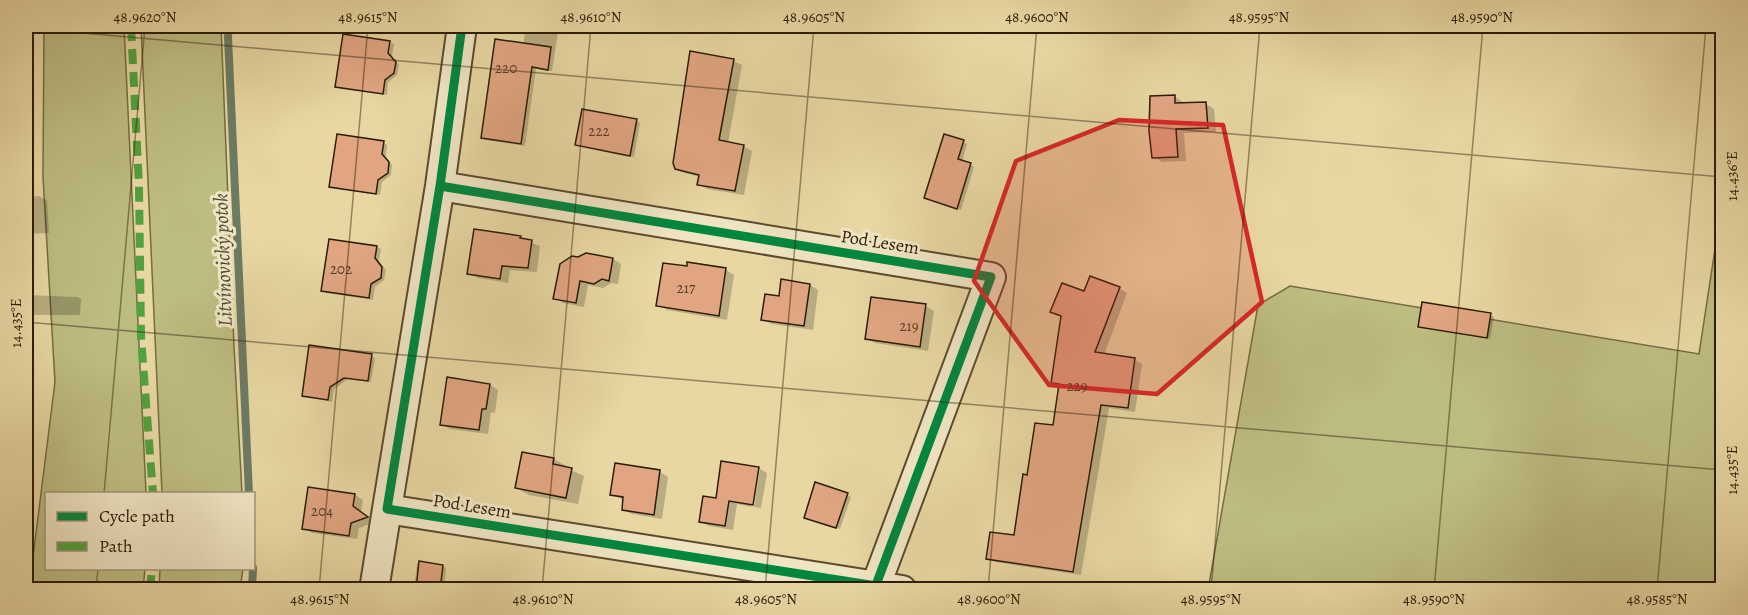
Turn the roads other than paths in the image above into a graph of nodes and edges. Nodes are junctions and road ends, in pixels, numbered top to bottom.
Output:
1 (462, 26) edge
2 (440, 186) junction
3 (387, 510) junction
4 (889, 587) edge
5 (374, 590) edge

1 - 2 street
2 - 3 street
2 - 4 street, Pod Lesem
3 - 4 street, Pod Lesem
3 - 5 street

